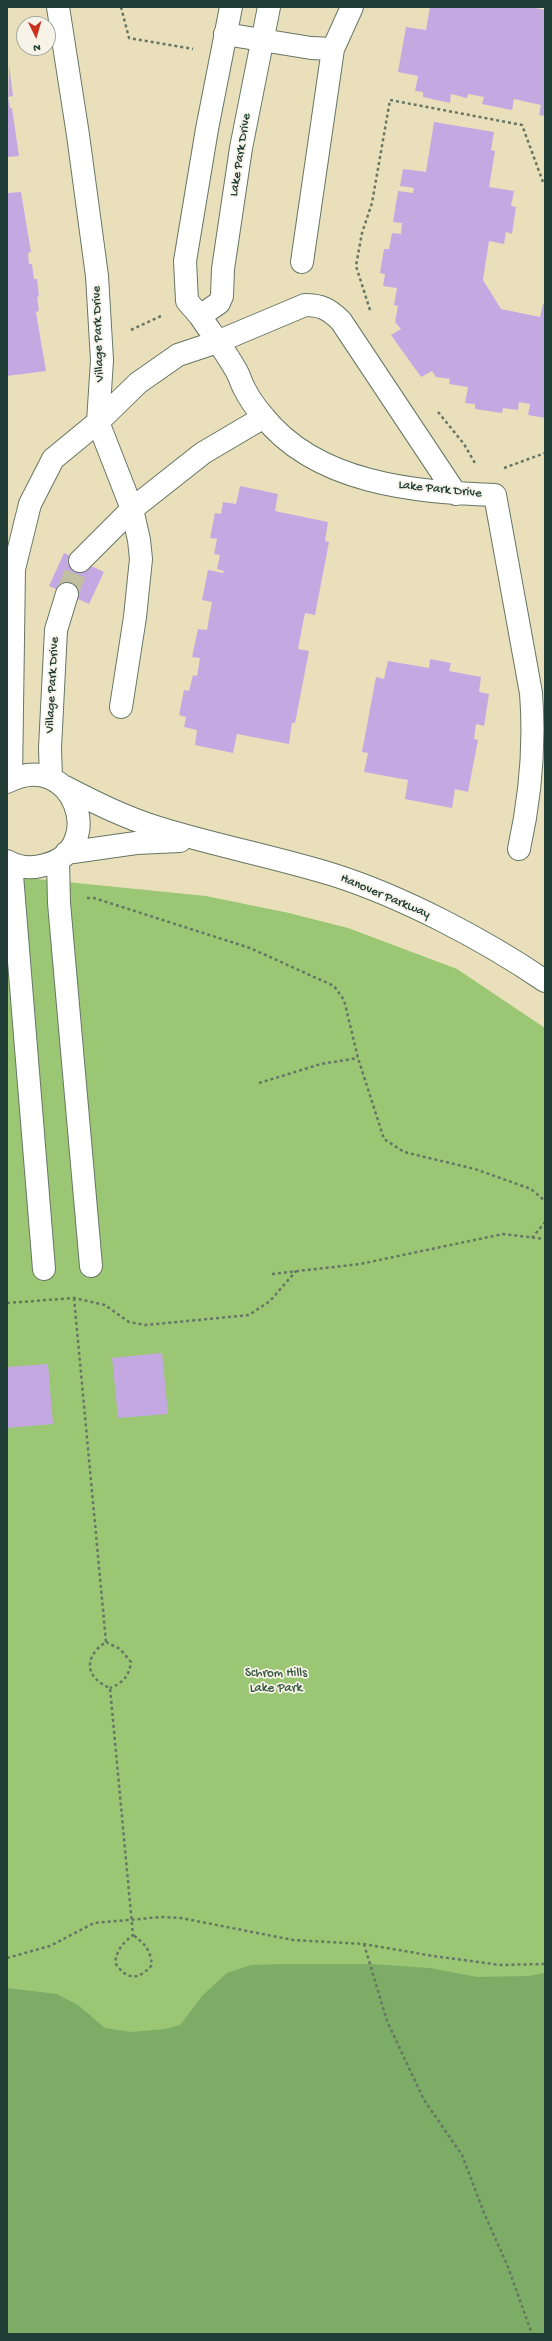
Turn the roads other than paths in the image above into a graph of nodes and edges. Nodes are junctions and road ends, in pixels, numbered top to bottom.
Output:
1 (58, 7) edge
2 (231, 7) edge
3 (269, 7) edge
4 (352, 7) edge
5 (225, 34) junction
6 (263, 40) junction
7 (333, 49) junction
8 (302, 262) dead end
9 (200, 316) junction
10 (217, 342) junction
11 (264, 417) junction
12 (98, 422) junction
13 (456, 494) junction
14 (132, 509) junction
15 (80, 561) tunnel mouth
16 (67, 594) tunnel mouth
17 (121, 707) dead end
18 (9, 781) edge
19 (58, 782) junction
20 (213, 842) junction
21 (519, 849) dead end
22 (62, 857) junction
23 (9, 862) edge
24 (545, 980) edge
25 (92, 1266) dead end
26 (44, 1269) dead end

1 - 12 street, Village Park Drive
2 - 5 street, Lake Park Drive
3 - 6 street, Lake Park Drive
4 - 7 street
5 - 6 street
5 - 9 street, Lake Park Drive
6 - 7 street
6 - 9 street, Lake Park Drive
7 - 8 street
9 - 10 street, Lake Park Drive
10 - 11 street, Lake Park Drive
10 - 12 street
10 - 13 street
11 - 13 street, Lake Park Drive
11 - 14 street
12 - 14 street
12 - 18 street
13 - 21 street, Lake Park Drive
14 - 15 street
14 - 17 street
16 - 19 street, Village Park Drive
18 - 19 street, Hanover Parkway
19 - 20 street, Hanover Parkway
19 - 22 street
20 - 22 street, Hanover Parkway
20 - 24 street, Hanover Parkway
22 - 23 street, Hanover Parkway
22 - 25 street
23 - 26 street

